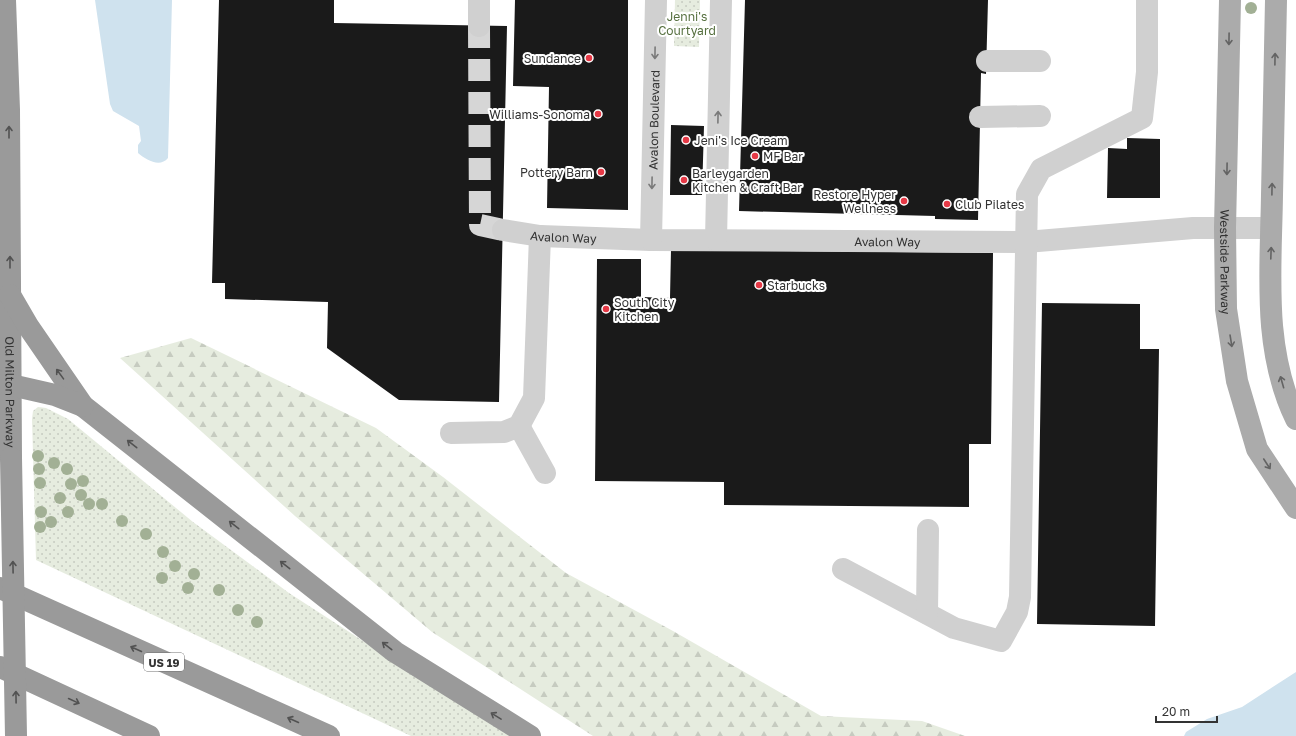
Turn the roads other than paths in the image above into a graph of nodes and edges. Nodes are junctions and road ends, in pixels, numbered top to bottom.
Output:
1 (5, 0) edge
2 (479, 0) edge
3 (656, 0) edge
4 (721, 0) edge
5 (1147, 0) edge
6 (1230, 0) edge
7 (1276, 0) edge
8 (479, 26) tunnel mouth
9 (987, 61) dead end
10 (1040, 61) dead end
11 (1040, 116) dead end
12 (980, 117) dead end
13 (1225, 228) junction
14 (1271, 228) junction
15 (503, 230) tunnel mouth
16 (540, 236) junction
17 (651, 240) junction
18 (716, 240) junction
19 (1026, 242) junction
20 (10, 295) junction
21 (5, 383) edge
22 (83, 406) junction
23 (1296, 419) edge
24 (519, 426) junction
25 (451, 433) dead end
26 (545, 473) dead end
27 (1296, 508) edge
28 (928, 530) dead end
29 (843, 569) dead end
30 (0, 588) edge
31 (927, 613) junction
32 (0, 667) edge
33 (16, 736) edge
34 (149, 736) edge
35 (329, 736) edge
36 (530, 736) edge

20 -> 1 highway, Old Milton Parkway
2 - 8 street
3 -> 17 street, Avalon Boulevard
18 -> 4 street
5 - 19 street
6 -> 13 main road, Westside Parkway
14 -> 7 main road
9 - 10 street
11 - 12 street
13 - 14 street, Avalon Way
13 - 19 street, Avalon Way
13 -> 27 main road, Westside Parkway
23 -> 14 main road
15 - 16 street, Avalon Way
16 - 17 street, Avalon Way
16 - 24 street
17 - 18 street, Avalon Way
18 - 19 street, Avalon Way
19 - 31 street
20 - 21 highway, Old Milton Parkway
22 -> 20 highway
21 - 22 highway
33 -> 21 highway, Old Milton Parkway, bridge
36 -> 22 highway
24 - 25 street
24 - 26 street
28 - 31 street
29 - 31 street
35 -> 30 highway, US 19
32 -> 34 highway

